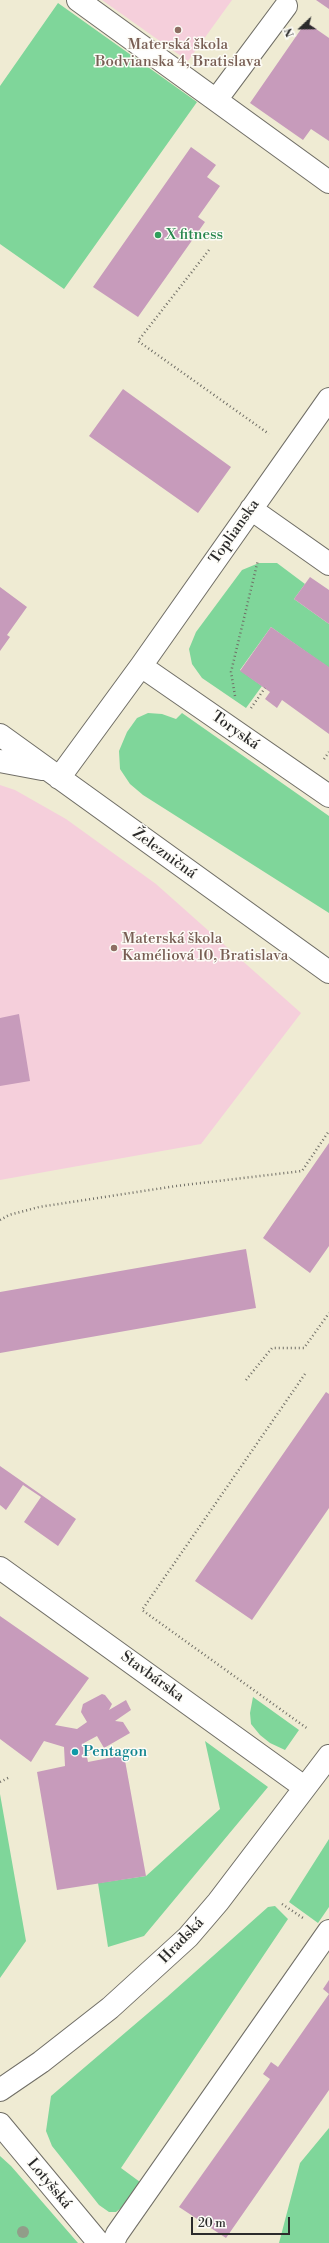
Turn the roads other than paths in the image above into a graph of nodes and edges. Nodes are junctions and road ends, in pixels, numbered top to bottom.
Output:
1 (78, 0) edge
2 (286, 6) dead end
3 (216, 100) junction
4 (329, 182) edge
5 (329, 399) edge
6 (251, 508) junction
7 (329, 564) edge
8 (141, 666) junction
9 (0, 735) edge
10 (0, 761) edge
11 (54, 774) junction
12 (329, 796) edge
13 (329, 972) edge
14 (0, 1568) edge
15 (329, 1756) edge
16 (304, 1787) junction
17 (329, 1932) edge
18 (0, 2090) edge
19 (0, 2124) edge
20 (99, 2243) edge
21 (113, 2243) edge

1 - 3 street
2 - 3 street
3 - 4 street
5 - 6 street, Toplianska
6 - 7 street
6 - 8 street, Toplianska
8 - 11 street, Toplianska
8 - 12 street, Toryská
9 - 11 street, Železničná
10 - 11 street
11 - 13 street, Železničná
14 - 16 street, Stavbárska
15 - 16 street, Hradská
16 - 18 street, Hradská
17 - 21 street
19 - 20 street, Lotyšská

